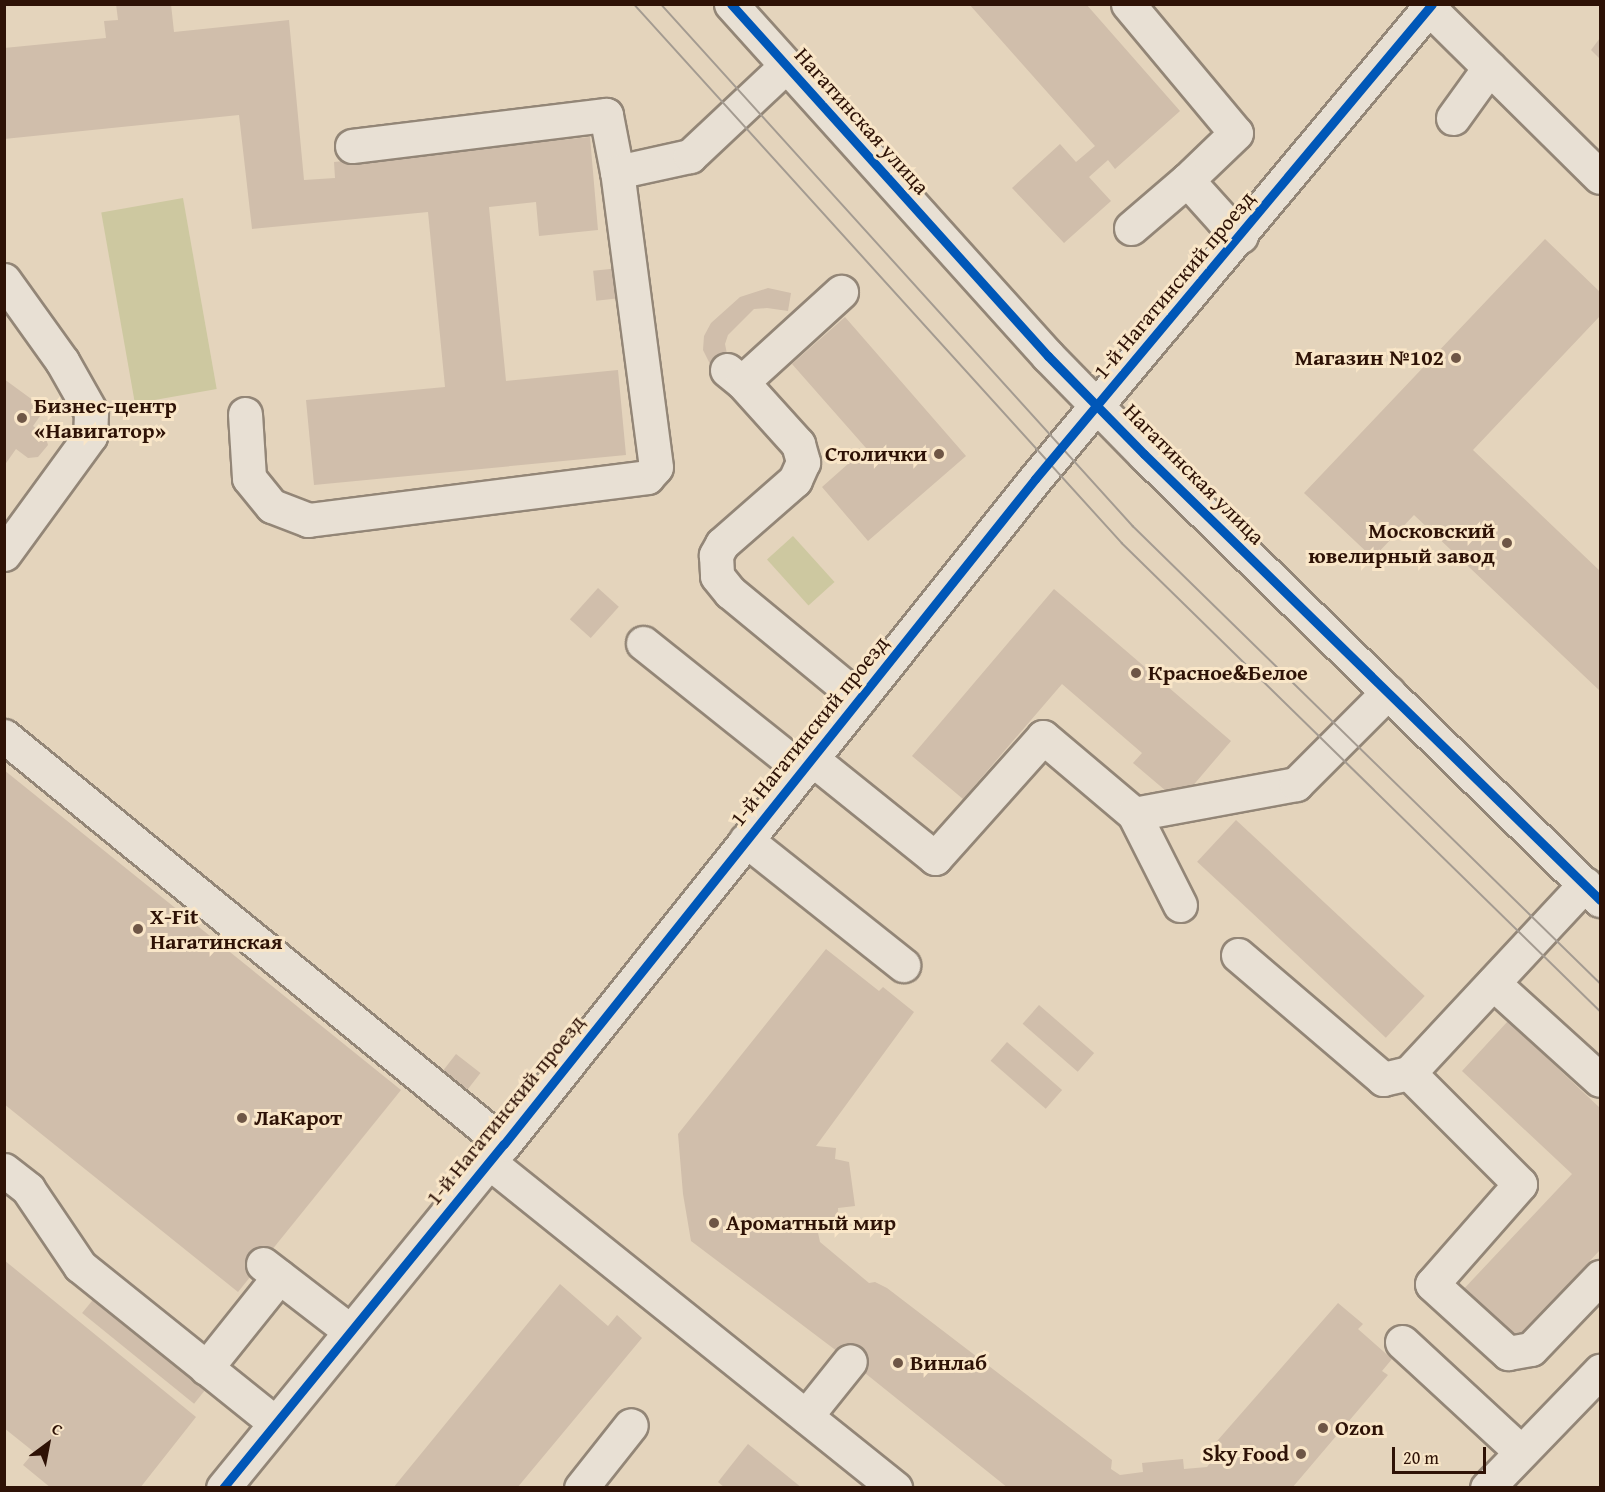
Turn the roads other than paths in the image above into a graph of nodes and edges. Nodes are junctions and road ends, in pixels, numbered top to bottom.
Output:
1 (730, 4) edge
2 (1128, 4) edge
3 (1430, 7) edge
4 (786, 66) junction
5 (1489, 68) junction
6 (1453, 118) dead end
7 (352, 146) dead end
8 (616, 172) junction
9 (1600, 177) edge
10 (1187, 180) junction
11 (1131, 228) dead end
12 (1241, 236) junction
13 (4, 280) edge
14 (841, 292) dead end
15 (1096, 405) junction
16 (245, 414) dead end
17 (4, 554) edge
18 (643, 643) dead end
19 (1388, 692) junction
20 (860, 699) junction
21 (4, 736) edge
22 (807, 765) junction
23 (1134, 813) junction
24 (747, 840) junction
25 (1593, 892) edge
26 (1180, 905) dead end
27 (1238, 955) dead end
28 (903, 965) dead end
29 (1493, 983) junction
30 (1409, 1073) junction
31 (1600, 1080) edge
32 (496, 1153) junction
33 (4, 1170) edge
34 (1600, 1277) edge
35 (350, 1331) junction
36 (1402, 1342) dead end
37 (850, 1361) dead end
38 (206, 1368) junction
39 (1600, 1371) edge
40 (806, 1416) junction
41 (275, 1424) junction
42 (631, 1425) dead end
43 (1521, 1452) junction
44 (223, 1488) edge
45 (581, 1488) edge
46 (895, 1488) edge
47 (1487, 1488) edge

1 - 4 street, Нагатинская улица
2 - 10 street
3 - 5 street
3 - 12 street, 1-й Нагатинский проезд
4 - 8 street
4 - 15 street, Нагатинская улица
5 - 6 street
5 - 9 street
7 - 8 street
8 - 16 street
10 - 11 street
10 - 12 street
12 - 15 street, 1-й Нагатинский проезд
13 - 17 street
14 - 20 street
15 - 19 street, Нагатинская улица
15 - 20 street, 1-й Нагатинский проезд
18 - 22 street
19 - 23 street
19 - 25 street, Нагатинская улица
20 - 22 street, 1-й Нагатинский проезд
21 - 32 street
22 - 23 street
22 - 24 street, 1-й Нагатинский проезд
23 - 26 street
24 - 28 street
24 - 32 street, 1-й Нагатинский проезд
25 - 29 street
27 - 30 street
29 - 30 street
29 - 31 street
30 - 34 street
32 - 35 street, 1-й Нагатинский проезд
32 - 40 street
33 - 38 street
35 - 38 street
35 - 41 street, 1-й Нагатинский проезд
36 - 43 street
37 - 40 street
38 - 41 street
39 - 43 street
40 - 46 street
41 - 44 street, 1-й Нагатинский проезд
42 - 45 street
43 - 47 street

